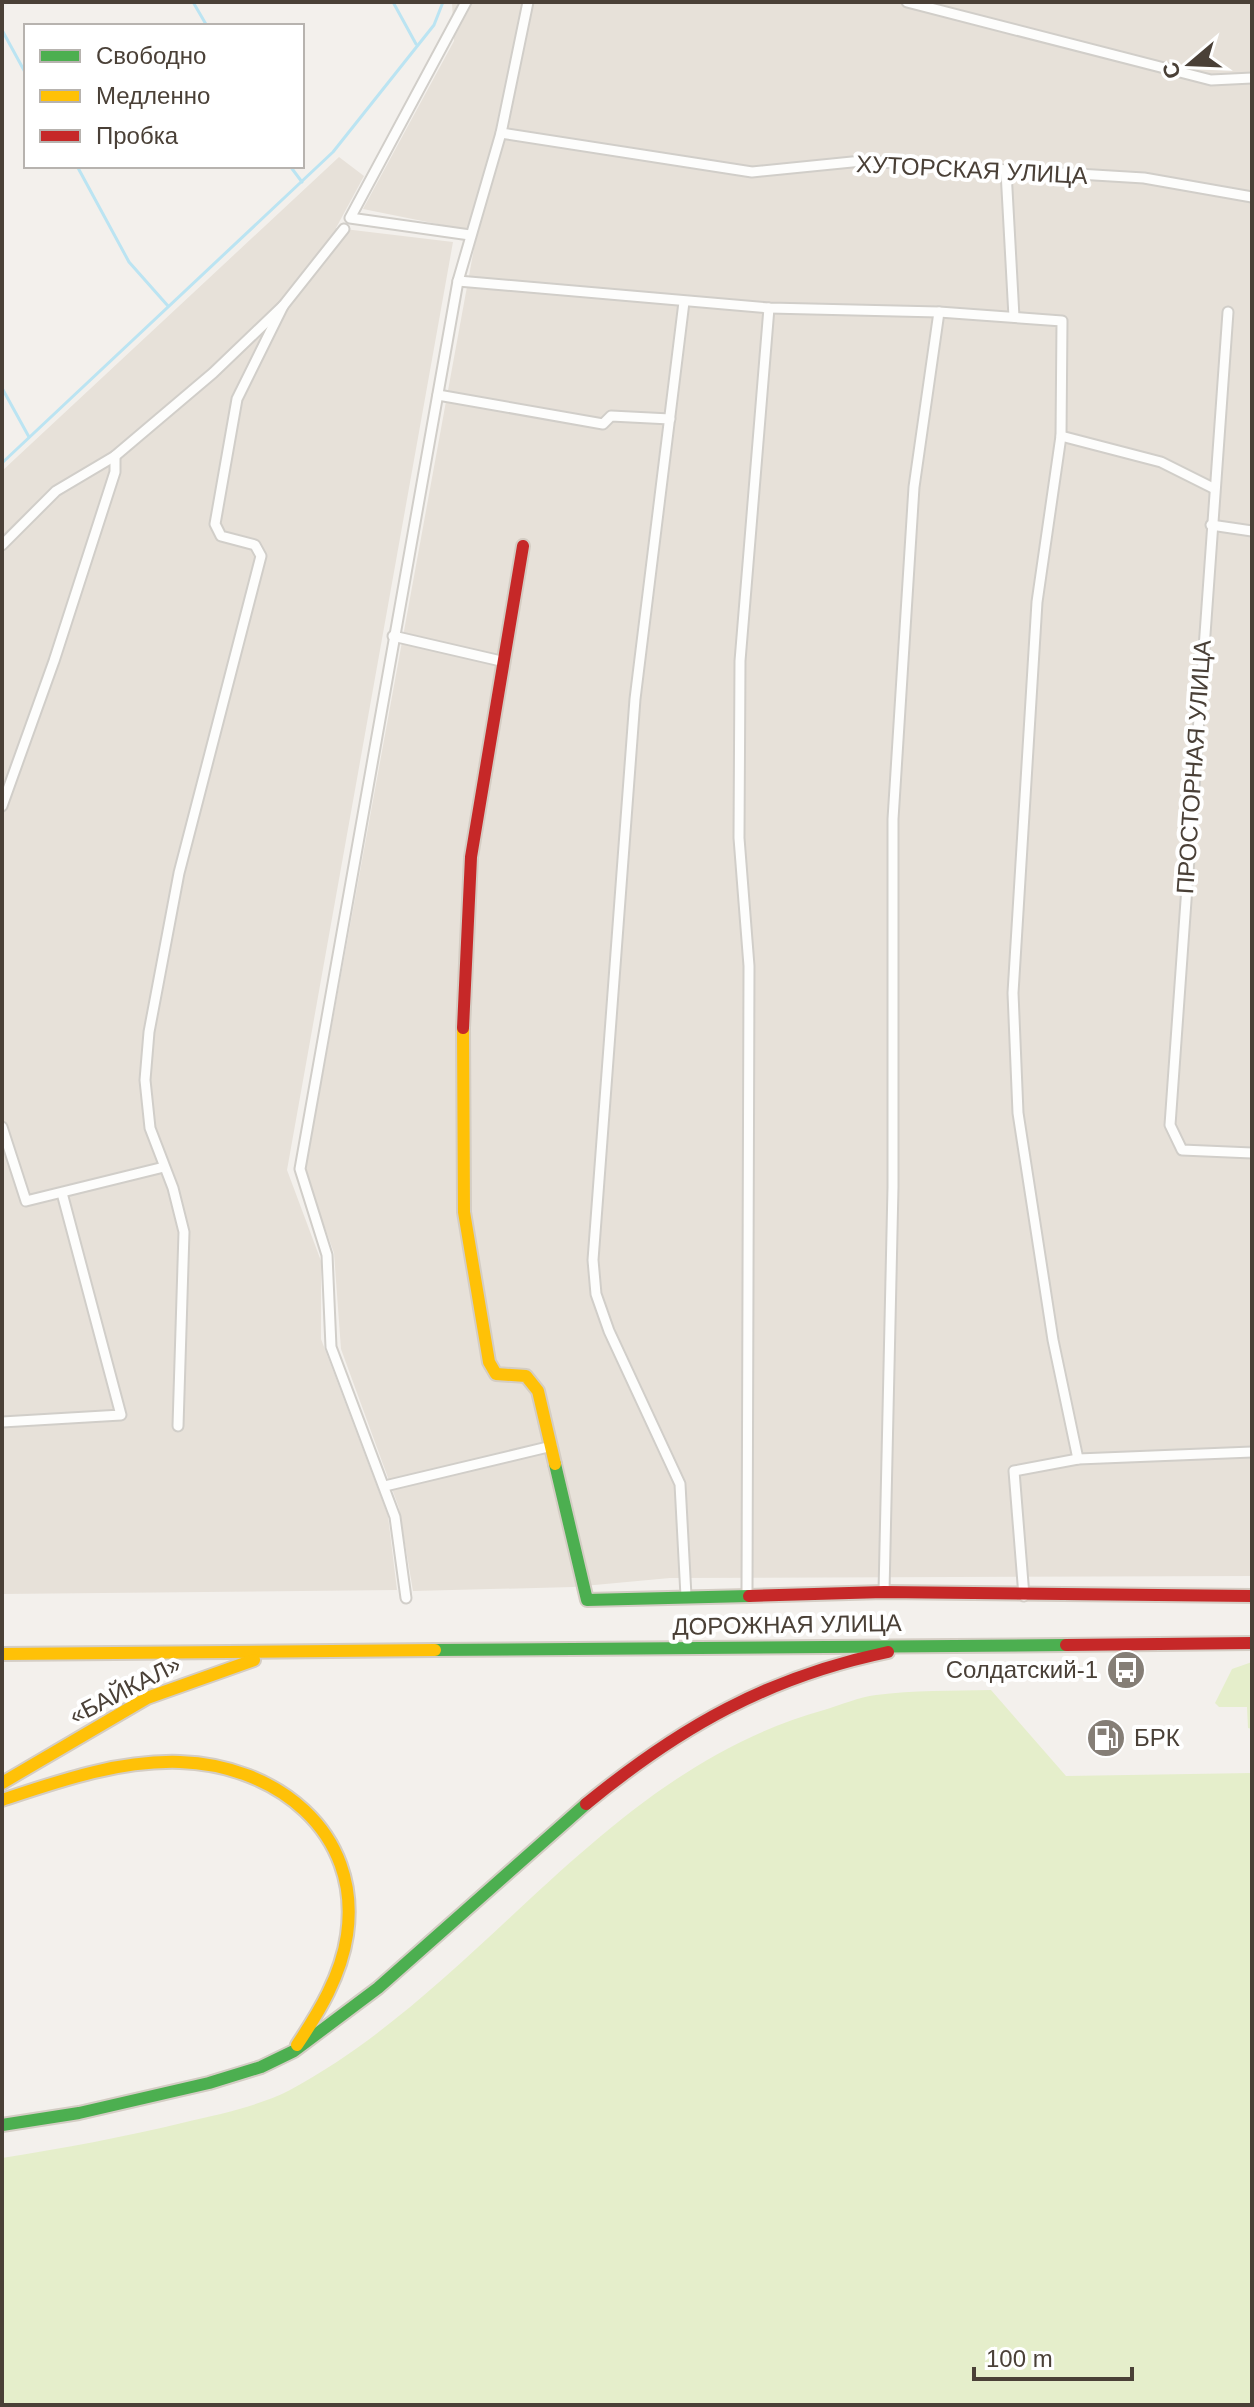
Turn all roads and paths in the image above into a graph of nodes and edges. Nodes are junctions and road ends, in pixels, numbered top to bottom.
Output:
1 (466, 2) edge
2 (528, 2) edge
3 (907, 2) edge
4 (1252, 78) edge
5 (501, 133) junction
6 (1006, 171) junction
7 (1252, 197) edge
8 (344, 229) dead end
9 (470, 235) junction
10 (458, 281) junction
11 (684, 302) junction
12 (283, 306) junction
13 (769, 308) junction
14 (939, 312) junction
15 (1228, 312) dead end
16 (1014, 317) junction
17 (438, 395) junction
18 (670, 419) junction
19 (1061, 436) junction
20 (115, 456) junction
21 (1213, 488) junction
22 (1211, 525) junction
23 (1252, 531) edge
24 (2, 545) edge
25 (523, 546) dead end
26 (393, 636) junction
27 (501, 661) junction
28 (2, 806) edge
29 (2, 1127) edge
30 (1252, 1153) edge
31 (164, 1167) junction
32 (62, 1193) junction
33 (2, 1422) edge
34 (178, 1426) dead end
35 (552, 1446) junction
36 (1252, 1452) edge
37 (1078, 1459) junction
38 (385, 1486) junction
39 (884, 1592) junction
40 (747, 1594) junction
41 (686, 1596) junction
42 (1024, 1596) junction
43 (1252, 1596) edge
44 (406, 1598) dead end
45 (1252, 1643) edge
46 (959, 1644) junction
47 (2, 1654) edge
48 (323, 1654) junction
49 (2, 1783) edge
50 (2, 1800) edge
51 (293, 2052) junction
52 (2, 2125) edge

1 - 9 street
2 - 5 street
3 - 4 street
5 - 6 street, ХУТОРСКАЯ УЛИЦА
5 - 9 street
6 - 7 street, ХУТОРСКАЯ УЛИЦА
6 - 16 street
8 - 12 street
9 - 10 street
10 - 11 street
10 - 17 street
11 - 13 street
11 - 18 street
12 - 20 street
12 - 31 street
13 - 14 street
13 - 40 street
14 - 16 street
14 - 39 street
15 - 21 street, ПРОСТОРНАЯ УЛИЦА
16 - 19 street
17 - 18 street
17 - 26 street
18 - 41 street
19 - 21 street
19 - 37 street
20 - 24 street
20 - 28 street
21 - 22 street, ПРОСТОРНАЯ УЛИЦА
22 - 23 street
22 - 30 street, ПРОСТОРНАЯ УЛИЦА
25 - 27 main road
26 - 27 street
26 - 38 street
27 - 35 main road
29 - 32 street
31 - 32 street
31 - 34 street
32 - 33 street
35 - 38 street
35 - 41 main road
36 - 37 street
37 - 42 street
38 - 44 street
39 - 40 main road
39 - 42 main road
40 - 41 main road
42 - 43 main road
45 - 46 main road, ДОРОЖНАЯ УЛИЦА
46 - 48 main road, ДОРОЖНАЯ УЛИЦА
46 - 51 main road
47 - 48 main road
48 - 49 main road, «БАЙКАЛ»
50 - 51 main road
51 - 52 main road

